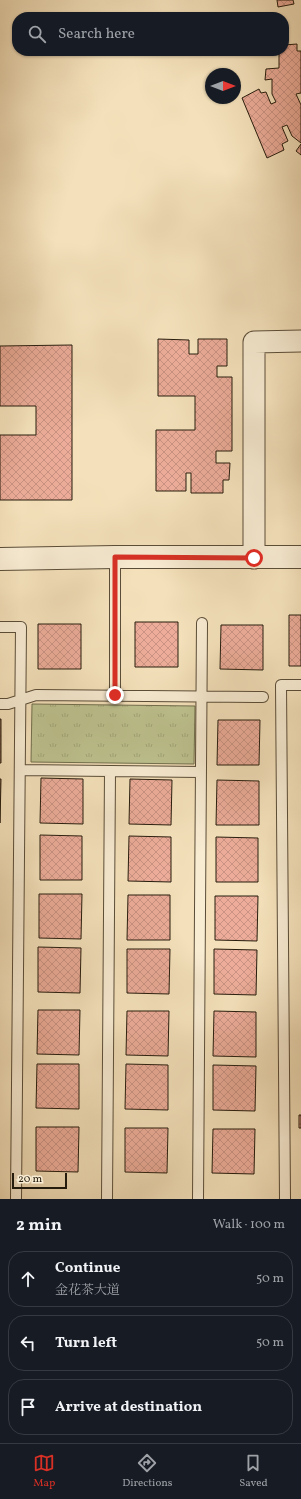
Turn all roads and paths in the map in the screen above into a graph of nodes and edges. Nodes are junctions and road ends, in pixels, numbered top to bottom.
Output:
1 (301, 341) edge
2 (115, 557) junction
3 (301, 557) edge
4 (254, 558) junction
5 (0, 560) edge
6 (202, 623) dead end
7 (0, 627) edge
8 (301, 685) edge
9 (115, 695) junction
10 (202, 696) junction
11 (264, 697) dead end
12 (21, 700) junction
13 (0, 704) edge
14 (20, 770) junction
15 (110, 772) junction
16 (201, 772) junction
17 (16, 1199) edge
18 (107, 1199) edge
19 (198, 1199) edge
20 (284, 1199) edge

1 - 4 street
2 - 4 street
2 - 5 street
2 - 9 lane
3 - 4 street
6 - 10 lane
7 - 12 lane
8 - 20 lane
9 - 10 lane
9 - 12 lane
10 - 11 lane
10 - 16 lane
12 - 13 lane
12 - 14 lane
14 - 15 lane
14 - 17 lane
15 - 16 lane
15 - 18 lane
16 - 19 lane

